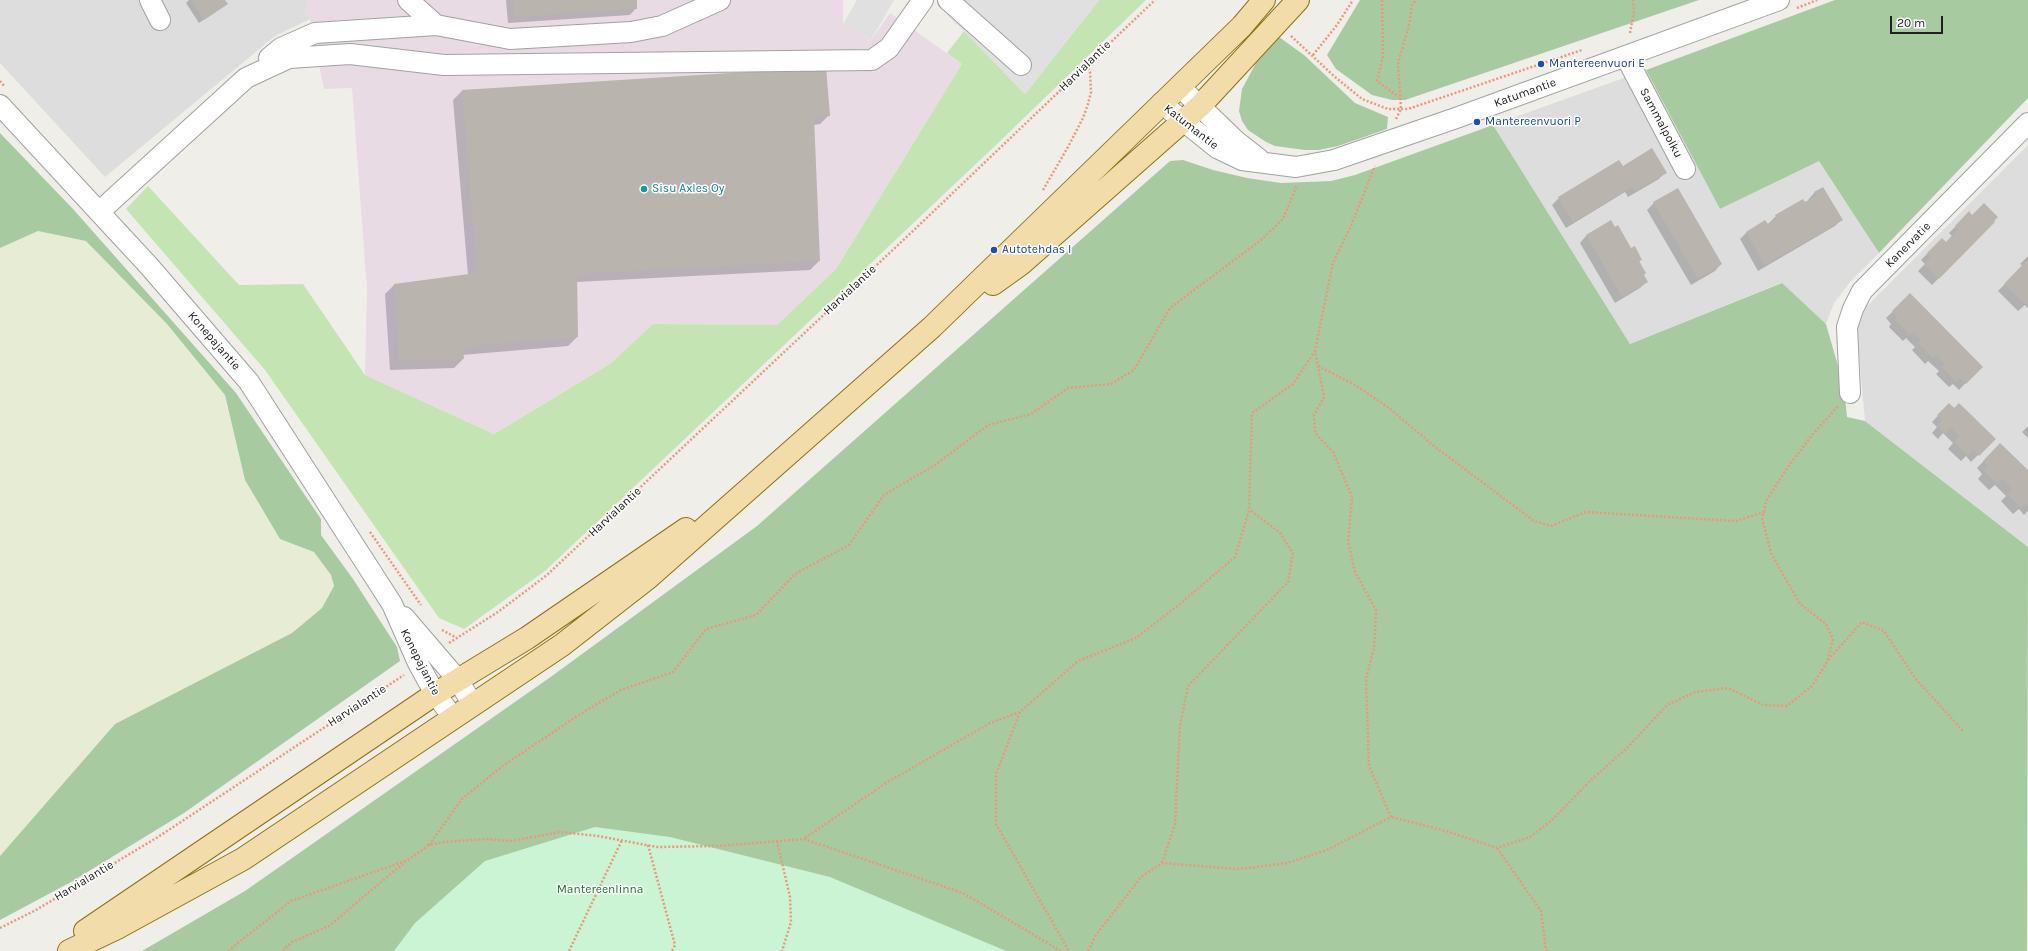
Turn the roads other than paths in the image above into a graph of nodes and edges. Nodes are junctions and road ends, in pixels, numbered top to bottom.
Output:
1 (150, 0) edge
2 (408, 0) edge
3 (720, 0) edge
4 (922, 0) edge
5 (948, 0) edge
6 (1264, 0) edge
7 (1298, 0) edge
8 (1778, 0) edge
9 (160, 20) dead end
10 (436, 25) junction
11 (1626, 57) junction
12 (1021, 65) dead end
13 (246, 78) junction
14 (1180, 86) junction
15 (1161, 103) junction
16 (0, 105) edge
17 (1200, 106) junction
18 (1183, 121) junction
19 (2028, 123) edge
20 (1267, 164) junction
21 (1685, 169) dead end
22 (100, 212) junction
23 (932, 327) junction
24 (1850, 393) road end
25 (763, 476) junction
26 (392, 604) junction
27 (458, 680) junction
28 (435, 694) junction
29 (472, 705) junction
30 (454, 718) junction
31 (55, 951) edge
32 (69, 951) edge

1 - 9 street
2 - 10 street
3 - 10 street
4 - 13 street
5 - 12 street
6 - 14 main road
7 - 17 main road
8 - 11 street, Katumantie
10 - 13 street
11 - 20 street, Katumantie
11 - 21 street, Sammalpolku
13 - 22 street
14 - 15 main road
14 - 17 street, Katumantie
15 - 18 street, Katumantie
15 - 23 main road
16 - 22 street, Konepajantie
17 - 18 main road
17 - 20 street, Katumantie
18 - 20 street, Katumantie
18 - 23 main road
19 - 24 street, Kanervatie
22 - 26 street, Konepajantie
23 - 25 main road
25 - 27 main road
25 - 29 main road
26 - 27 street, Konepajantie
26 - 28 street, Konepajantie
27 - 28 main road
27 - 29 street, Konepajantie
28 - 30 street, Konepajantie
28 - 31 main road
29 - 30 main road
30 - 32 main road

